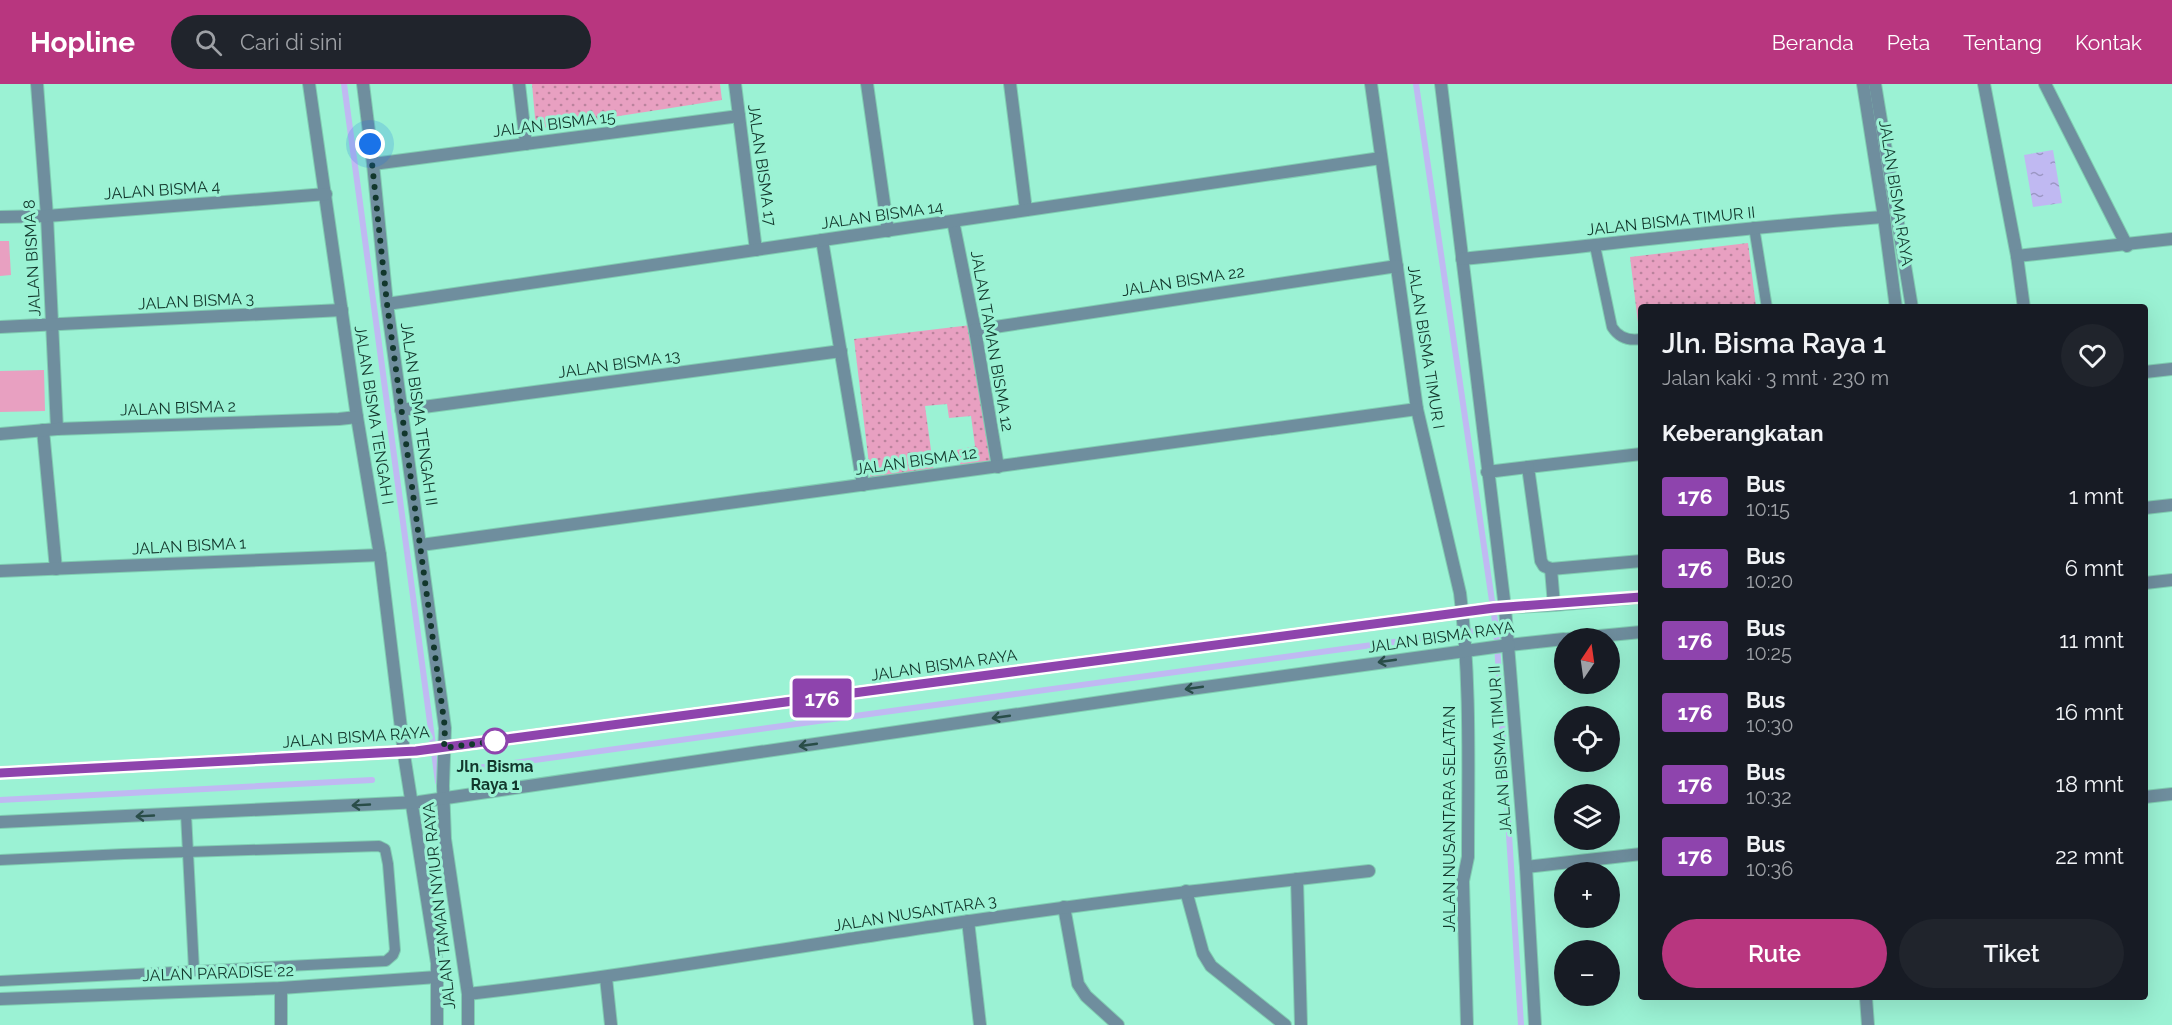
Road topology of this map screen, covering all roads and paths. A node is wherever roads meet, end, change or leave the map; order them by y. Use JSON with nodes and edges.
{"nodes":[{"id":1,"x":37,"y":84,"type":"edge"},
{"id":2,"x":309,"y":84,"type":"edge"},
{"id":3,"x":363,"y":84,"type":"edge"},
{"id":4,"x":519,"y":84,"type":"edge"},
{"id":5,"x":735,"y":84,"type":"edge"},
{"id":6,"x":867,"y":84,"type":"edge"},
{"id":7,"x":1010,"y":84,"type":"edge"},
{"id":8,"x":1371,"y":84,"type":"edge"},
{"id":9,"x":1441,"y":84,"type":"edge"},
{"id":10,"x":1863,"y":84,"type":"edge"},
{"id":11,"x":1875,"y":84,"type":"edge"},
{"id":12,"x":1984,"y":84,"type":"edge"},
{"id":13,"x":2045,"y":84,"type":"edge"},
{"id":14,"x":739,"y":116,"type":"junction"},
{"id":15,"x":526,"y":144,"type":"junction"},
{"id":16,"x":1382,"y":158,"type":"junction"},
{"id":17,"x":373,"y":164,"type":"junction"},
{"id":18,"x":326,"y":194,"type":"junction"},
{"id":19,"x":1026,"y":210,"type":"junction"},
{"id":20,"x":47,"y":216,"type":"junction"},
{"id":21,"x":0,"y":217,"type":"edge"},
{"id":22,"x":1884,"y":217,"type":"junction"},
{"id":23,"x":953,"y":221,"type":"junction"},
{"id":24,"x":1754,"y":227,"type":"junction"},
{"id":25,"x":888,"y":231,"type":"junction"},
{"id":26,"x":822,"y":240,"type":"junction"},
{"id":27,"x":2172,"y":240,"type":"edge"},
{"id":28,"x":1595,"y":246,"type":"junction"},
{"id":29,"x":2127,"y":246,"type":"junction"},
{"id":30,"x":756,"y":250,"type":"junction"},
{"id":31,"x":2017,"y":256,"type":"junction"},
{"id":32,"x":1462,"y":259,"type":"junction"},
{"id":33,"x":1397,"y":266,"type":"junction"},
{"id":34,"x":387,"y":304,"type":"junction"},
{"id":35,"x":1766,"y":304,"type":"edge"},
{"id":36,"x":1895,"y":304,"type":"edge"},
{"id":37,"x":1911,"y":304,"type":"edge"},
{"id":38,"x":2023,"y":304,"type":"edge"},
{"id":39,"x":342,"y":310,"type":"junction"},
{"id":40,"x":53,"y":324,"type":"junction"},
{"id":41,"x":0,"y":327,"type":"edge"},
{"id":42,"x":975,"y":330,"type":"junction"},
{"id":43,"x":1638,"y":339,"type":"edge"},
{"id":44,"x":841,"y":351,"type":"junction"},
{"id":45,"x":2172,"y":369,"type":"edge"},
{"id":46,"x":2148,"y":372,"type":"edge"},
{"id":47,"x":1417,"y":409,"type":"junction"},
{"id":48,"x":402,"y":410,"type":"junction"},
{"id":49,"x":357,"y":417,"type":"junction"},
{"id":50,"x":57,"y":429,"type":"junction"},
{"id":51,"x":43,"y":430,"type":"junction"},
{"id":52,"x":0,"y":434,"type":"edge"},
{"id":53,"x":1638,"y":454,"type":"edge"},
{"id":54,"x":998,"y":466,"type":"junction"},
{"id":55,"x":1528,"y":467,"type":"junction"},
{"id":56,"x":1487,"y":472,"type":"junction"},
{"id":57,"x":863,"y":485,"type":"junction"},
{"id":58,"x":2172,"y":505,"type":"edge"},
{"id":59,"x":2148,"y":508,"type":"edge"},
{"id":60,"x":421,"y":545,"type":"junction"},
{"id":61,"x":380,"y":555,"type":"junction"},
{"id":62,"x":1638,"y":561,"type":"edge"},
{"id":63,"x":56,"y":569,"type":"junction"},
{"id":64,"x":1551,"y":569,"type":"junction"},
{"id":65,"x":0,"y":571,"type":"edge"},
{"id":66,"x":2172,"y":580,"type":"edge"},
{"id":67,"x":2148,"y":583,"type":"edge"},
{"id":68,"x":1638,"y":597,"type":"edge"},
{"id":69,"x":1554,"y":605,"type":"junction"},
{"id":70,"x":1499,"y":608,"type":"junction"},
{"id":71,"x":1465,"y":615,"type":"junction"},
{"id":72,"x":1638,"y":632,"type":"edge"},
{"id":73,"x":1620,"y":634,"type":"edge"},
{"id":74,"x":1554,"y":640,"type":"edge"},
{"id":75,"x":1506,"y":645,"type":"junction"},
{"id":76,"x":1468,"y":648,"type":"junction"},
{"id":77,"x":440,"y":748,"type":"junction"},
{"id":78,"x":410,"y":752,"type":"junction"},
{"id":79,"x":0,"y":773,"type":"edge"},
{"id":80,"x":2172,"y":794,"type":"edge"},
{"id":81,"x":2148,"y":797,"type":"edge"},
{"id":82,"x":442,"y":799,"type":"junction"},
{"id":83,"x":415,"y":803,"type":"junction"},
{"id":84,"x":186,"y":814,"type":"junction"},
{"id":85,"x":0,"y":822,"type":"edge"},
{"id":86,"x":188,"y":852,"type":"junction"},
{"id":87,"x":1638,"y":854,"type":"edge"},
{"id":88,"x":0,"y":860,"type":"edge"},
{"id":89,"x":1526,"y":867,"type":"junction"},
{"id":90,"x":1369,"y":871,"type":"dead end"},
{"id":91,"x":1297,"y":879,"type":"junction"},
{"id":92,"x":1186,"y":891,"type":"junction"},
{"id":93,"x":1064,"y":907,"type":"junction"},
{"id":94,"x":968,"y":921,"type":"junction"},
{"id":95,"x":194,"y":970,"type":"junction"},
{"id":96,"x":438,"y":977,"type":"junction"},
{"id":97,"x":606,"y":978,"type":"junction"},
{"id":98,"x":0,"y":981,"type":"edge"},
{"id":99,"x":281,"y":988,"type":"junction"},
{"id":100,"x":468,"y":994,"type":"junction"},
{"id":101,"x":0,"y":999,"type":"edge"},
{"id":102,"x":1866,"y":1000,"type":"edge"},
{"id":103,"x":281,"y":1025,"type":"edge"},
{"id":104,"x":437,"y":1025,"type":"edge"},
{"id":105,"x":468,"y":1025,"type":"edge"},
{"id":106,"x":611,"y":1025,"type":"edge"},
{"id":107,"x":980,"y":1025,"type":"edge"},
{"id":108,"x":1118,"y":1025,"type":"edge"},
{"id":109,"x":1286,"y":1025,"type":"edge"},
{"id":110,"x":1300,"y":1025,"type":"edge"},
{"id":111,"x":1467,"y":1025,"type":"edge"},
{"id":112,"x":1534,"y":1025,"type":"edge"},
{"id":113,"x":1868,"y":1025,"type":"edge"}],
"edges":[{"from":1,"to":20,"type":"street","name":"JALAN BISMA 8"},
{"from":2,"to":18,"type":"street","name":"JALAN BISMA TENGAH I"},
{"from":3,"to":17,"type":"street","name":"JALAN BISMA TENGAH II"},
{"from":4,"to":15,"type":"street"},
{"from":5,"to":14,"type":"street","name":"JALAN BISMA 17"},
{"from":6,"to":25,"type":"street"},
{"from":7,"to":19,"type":"street"},
{"from":8,"to":16,"type":"street","name":"JALAN BISMA TIMUR I"},
{"from":9,"to":32,"type":"street","name":"JALAN BISMA TIMUR II"},
{"from":10,"to":22,"type":"street","name":"JALAN BISMA RAYA"},
{"from":11,"to":37,"type":"street"},
{"from":12,"to":31,"type":"street"},
{"from":13,"to":29,"type":"street"},
{"from":14,"to":15,"type":"street","name":"JALAN BISMA 15"},
{"from":14,"to":30,"type":"street","name":"JALAN BISMA 17"},
{"from":15,"to":17,"type":"street","name":"JALAN BISMA 15"},
{"from":16,"to":19,"type":"street","name":"JALAN BISMA 14"},
{"from":16,"to":33,"type":"street","name":"JALAN BISMA TIMUR I"},
{"from":17,"to":34,"type":"street","name":"JALAN BISMA TENGAH II"},
{"from":18,"to":20,"type":"street","name":"JALAN BISMA 4"},
{"from":18,"to":39,"type":"street","name":"JALAN BISMA TENGAH I"},
{"from":19,"to":23,"type":"street","name":"JALAN BISMA 14"},
{"from":20,"to":21,"type":"street","name":"JALAN BISMA 4"},
{"from":20,"to":40,"type":"street","name":"JALAN BISMA 8"},
{"from":22,"to":24,"type":"street","name":"JALAN BISMA TIMUR II"},
{"from":22,"to":36,"type":"street","name":"JALAN BISMA RAYA"},
{"from":23,"to":25,"type":"street","name":"JALAN BISMA 14"},
{"from":23,"to":42,"type":"street","name":"JALAN TAMAN BISMA 12"},
{"from":24,"to":28,"type":"street","name":"JALAN BISMA TIMUR II"},
{"from":24,"to":35,"type":"lane"},
{"from":25,"to":26,"type":"street","name":"JALAN BISMA 14"},
{"from":26,"to":30,"type":"street","name":"JALAN BISMA 14"},
{"from":26,"to":44,"type":"street"},
{"from":27,"to":29,"type":"street"},
{"from":28,"to":32,"type":"street","name":"JALAN BISMA TIMUR II"},
{"from":28,"to":43,"type":"lane"},
{"from":29,"to":31,"type":"street"},
{"from":30,"to":34,"type":"street","name":"JALAN BISMA 14"},
{"from":31,"to":38,"type":"street"},
{"from":32,"to":56,"type":"street","name":"JALAN BISMA TIMUR II"},
{"from":33,"to":42,"type":"street","name":"JALAN BISMA 22"},
{"from":33,"to":47,"type":"street","name":"JALAN BISMA TIMUR I"},
{"from":34,"to":48,"type":"street","name":"JALAN BISMA TENGAH II"},
{"from":39,"to":40,"type":"street","name":"JALAN BISMA 3"},
{"from":39,"to":49,"type":"street","name":"JALAN BISMA TENGAH I"},
{"from":40,"to":41,"type":"street","name":"JALAN BISMA 3"},
{"from":40,"to":50,"type":"street","name":"JALAN BISMA 8"},
{"from":42,"to":54,"type":"street","name":"JALAN TAMAN BISMA 12"},
{"from":44,"to":48,"type":"street","name":"JALAN BISMA 13"},
{"from":44,"to":57,"type":"street"},
{"from":45,"to":46,"type":"street"},
{"from":47,"to":54,"type":"street","name":"JALAN BISMA 12"},
{"from":47,"to":71,"type":"street","name":"JALAN BISMA TIMUR I"},
{"from":48,"to":60,"type":"street","name":"JALAN BISMA TENGAH II"},
{"from":49,"to":50,"type":"street","name":"JALAN BISMA 2"},
{"from":49,"to":61,"type":"street","name":"JALAN BISMA TENGAH I"},
{"from":50,"to":51,"type":"street","name":"JALAN BISMA 2"},
{"from":51,"to":52,"type":"street","name":"JALAN BISMA 2"},
{"from":51,"to":63,"type":"street"},
{"from":53,"to":55,"type":"street"},
{"from":54,"to":57,"type":"street","name":"JALAN BISMA 12"},
{"from":55,"to":56,"type":"street"},
{"from":55,"to":64,"type":"street"},
{"from":56,"to":70,"type":"street","name":"JALAN BISMA TIMUR II"},
{"from":57,"to":60,"type":"street","name":"JALAN BISMA 12"},
{"from":58,"to":59,"type":"street"},
{"from":60,"to":77,"type":"street","name":"JALAN BISMA TENGAH II"},
{"from":61,"to":63,"type":"street","name":"JALAN BISMA 1"},
{"from":61,"to":78,"type":"street","name":"JALAN BISMA TENGAH I"},
{"from":62,"to":64,"type":"street"},
{"from":63,"to":65,"type":"street","name":"JALAN BISMA 1"},
{"from":64,"to":69,"type":"street"},
{"from":66,"to":67,"type":"street"},
{"from":68,"to":69,"type":"street","name":"JALAN BISMA RAYA"},
{"from":69,"to":70,"type":"street","name":"JALAN BISMA RAYA"},
{"from":70,"to":71,"type":"street","name":"JALAN BISMA RAYA"},
{"from":70,"to":75,"type":"street","name":"JALAN BISMA TIMUR II"},
{"from":71,"to":76,"type":"street","name":"JALAN NUSANTARA SELATAN"},
{"from":71,"to":77,"type":"street","name":"JALAN BISMA RAYA"},
{"from":72,"to":73,"type":"street","name":"JALAN BISMA RAYA"},
{"from":74,"to":75,"type":"street","name":"JALAN BISMA RAYA"},
{"from":75,"to":76,"type":"street","name":"JALAN BISMA RAYA"},
{"from":75,"to":89,"type":"street","name":"JALAN BISMA TIMUR II"},
{"from":76,"to":82,"type":"street","name":"JALAN BISMA RAYA","one_way":true},
{"from":76,"to":111,"type":"street","name":"JALAN NUSANTARA SELATAN"},
{"from":77,"to":78,"type":"street","name":"JALAN BISMA RAYA"},
{"from":77,"to":82,"type":"street","name":"JALAN TAMAN NYIUR RAYA"},
{"from":78,"to":79,"type":"street","name":"JALAN BISMA RAYA"},
{"from":78,"to":83,"type":"street","name":"JALAN BISMA TENGAH I"},
{"from":80,"to":81,"type":"street"},
{"from":82,"to":83,"type":"street","name":"JALAN BISMA RAYA"},
{"from":82,"to":100,"type":"street","name":"JALAN TAMAN NYIUR RAYA"},
{"from":83,"to":84,"type":"street","name":"JALAN BISMA RAYA","one_way":true},
{"from":83,"to":96,"type":"street","name":"JALAN BISMA TENGAH I"},
{"from":84,"to":85,"type":"street","name":"JALAN BISMA RAYA","one_way":true},
{"from":84,"to":86,"type":"lane"},
{"from":86,"to":88,"type":"lane"},
{"from":86,"to":95,"type":"lane"},
{"from":86,"to":95,"type":"lane"},
{"from":87,"to":89,"type":"street"},
{"from":89,"to":112,"type":"street","name":"JALAN BISMA TIMUR II"},
{"from":90,"to":91,"type":"street","name":"JALAN NUSANTARA 3"},
{"from":91,"to":92,"type":"street","name":"JALAN NUSANTARA 3"},
{"from":91,"to":110,"type":"street"},
{"from":92,"to":93,"type":"street","name":"JALAN NUSANTARA 3"},
{"from":92,"to":109,"type":"street"},
{"from":93,"to":94,"type":"street","name":"JALAN NUSANTARA 3"},
{"from":93,"to":108,"type":"street"},
{"from":94,"to":97,"type":"street","name":"JALAN NUSANTARA 3"},
{"from":94,"to":107,"type":"street"},
{"from":95,"to":98,"type":"lane"},
{"from":96,"to":99,"type":"street","name":"JALAN PARADISE 22"},
{"from":96,"to":104,"type":"street","name":"JALAN BISMA TENGAH I"},
{"from":97,"to":100,"type":"street","name":"JALAN NUSANTARA 3"},
{"from":97,"to":106,"type":"street"},
{"from":99,"to":101,"type":"street","name":"JALAN PARADISE 22"},
{"from":99,"to":103,"type":"street"},
{"from":100,"to":105,"type":"street","name":"JALAN TAMAN NYIUR RAYA"},
{"from":102,"to":113,"type":"street"}]}
